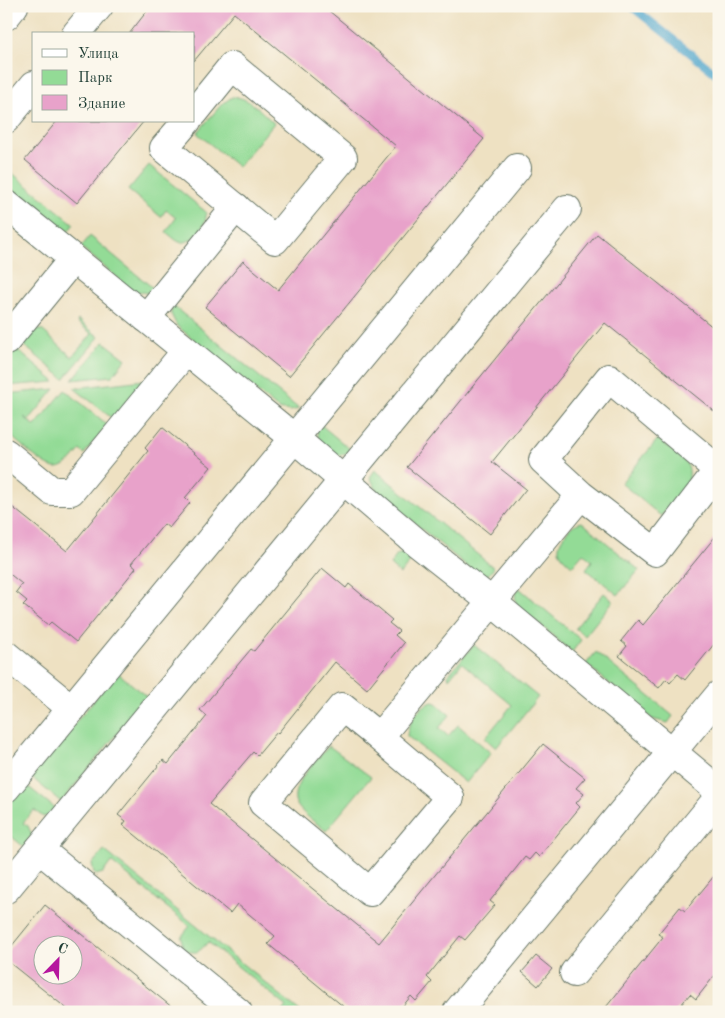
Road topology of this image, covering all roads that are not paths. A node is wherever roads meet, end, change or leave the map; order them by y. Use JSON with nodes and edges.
{"nodes":[{"id":1,"x":14,"y":6,"type":"edge"},
{"id":2,"x":99,"y":6,"type":"edge"},
{"id":3,"x":6,"y":16,"type":"edge"},
{"id":4,"x":78,"y":32,"type":"edge"},
{"id":5,"x":32,"y":87,"type":"edge"},
{"id":6,"x":195,"y":112,"type":"edge"},
{"id":7,"x":6,"y":119,"type":"edge"},
{"id":8,"x":186,"y":122,"type":"edge"},
{"id":9,"x":517,"y":168,"type":"dead end"},
{"id":10,"x":6,"y":204,"type":"edge"},
{"id":11,"x":236,"y":207,"type":"junction"},
{"id":12,"x":566,"y":209,"type":"dead end"},
{"id":13,"x":73,"y":259,"type":"junction"},
{"id":14,"x":146,"y":318,"type":"junction"},
{"id":15,"x":6,"y":341,"type":"edge"},
{"id":16,"x":186,"y":351,"type":"junction"},
{"id":17,"x":294,"y":438,"type":"junction"},
{"id":18,"x":6,"y":453,"type":"edge"},
{"id":19,"x":344,"y":480,"type":"junction"},
{"id":20,"x":581,"y":496,"type":"junction"},
{"id":21,"x":492,"y":602,"type":"junction"},
{"id":22,"x":6,"y":654,"type":"edge"},
{"id":23,"x":719,"y":695,"type":"edge"},
{"id":24,"x":72,"y":709,"type":"junction"},
{"id":25,"x":379,"y":737,"type":"junction"},
{"id":26,"x":672,"y":752,"type":"junction"},
{"id":27,"x":6,"y":788,"type":"edge"},
{"id":28,"x":719,"y":791,"type":"edge"},
{"id":29,"x":719,"y":797,"type":"edge"},
{"id":30,"x":39,"y":849,"type":"junction"},
{"id":31,"x":6,"y":889,"type":"edge"},
{"id":32,"x":574,"y":973,"type":"dead end"},
{"id":33,"x":238,"y":1012,"type":"edge"},
{"id":34,"x":457,"y":1012,"type":"edge"}],
"edges":[{"from":1,"to":3,"type":"street"},
{"from":2,"to":4,"type":"street"},
{"from":5,"to":7,"type":"street"},
{"from":6,"to":11,"type":"street"},
{"from":8,"to":11,"type":"street"},
{"from":9,"to":17,"type":"street"},
{"from":10,"to":13,"type":"street"},
{"from":11,"to":14,"type":"street"},
{"from":12,"to":19,"type":"street"},
{"from":13,"to":14,"type":"street"},
{"from":13,"to":15,"type":"street"},
{"from":14,"to":16,"type":"street"},
{"from":16,"to":17,"type":"street"},
{"from":16,"to":18,"type":"street"},
{"from":17,"to":19,"type":"street"},
{"from":17,"to":24,"type":"street"},
{"from":19,"to":21,"type":"street"},
{"from":19,"to":30,"type":"street"},
{"from":20,"to":20,"type":"street"},
{"from":20,"to":21,"type":"street"},
{"from":21,"to":25,"type":"street"},
{"from":21,"to":26,"type":"street"},
{"from":22,"to":24,"type":"street"},
{"from":23,"to":26,"type":"street"},
{"from":24,"to":27,"type":"street"},
{"from":25,"to":25,"type":"street"},
{"from":26,"to":28,"type":"street"},
{"from":26,"to":34,"type":"street"},
{"from":29,"to":32,"type":"street"},
{"from":30,"to":31,"type":"street"},
{"from":30,"to":33,"type":"street"}]}
